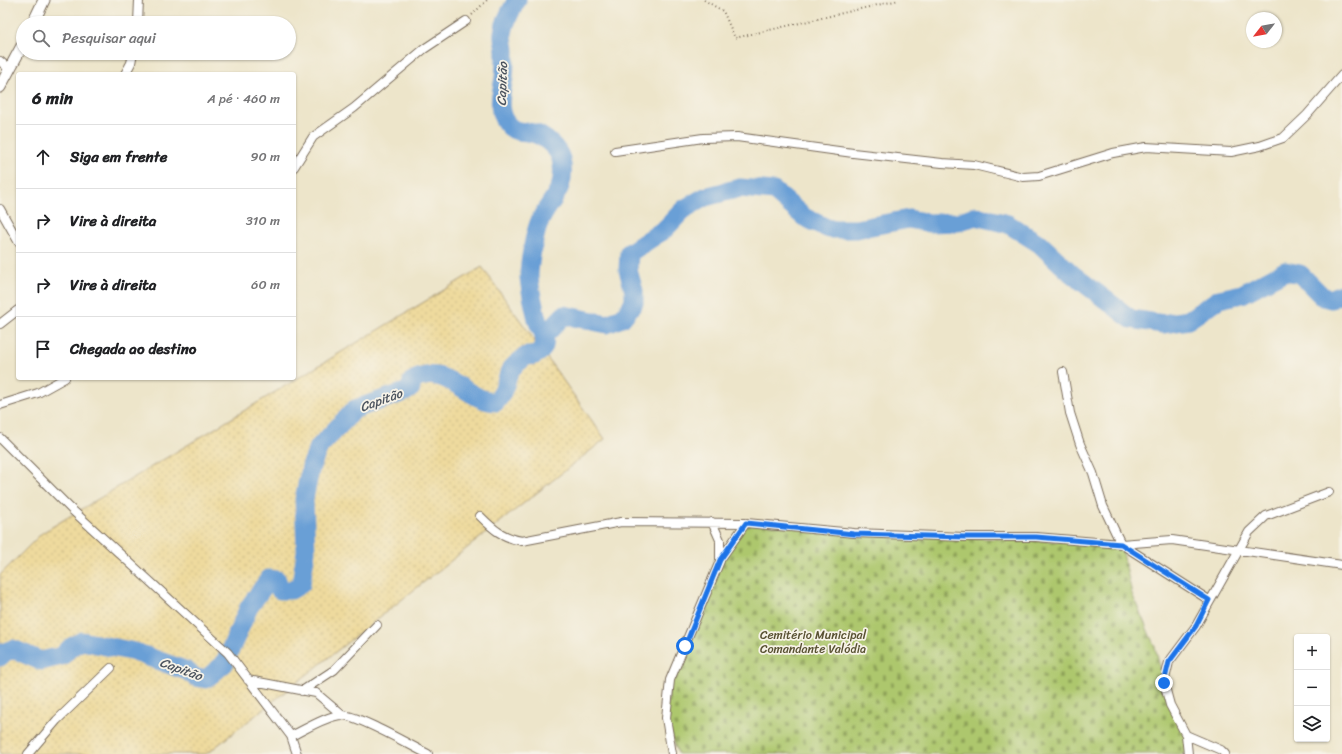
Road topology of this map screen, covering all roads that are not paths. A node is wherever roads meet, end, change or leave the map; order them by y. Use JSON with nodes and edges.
{"nodes":[{"id":1,"x":44,"y":0,"type":"edge"},
{"id":2,"x":139,"y":0,"type":"edge"},
{"id":3,"x":36,"y":16,"type":"edge"},
{"id":4,"x":138,"y":16,"type":"edge"},
{"id":5,"x":466,"y":21,"type":"road end"},
{"id":6,"x":16,"y":56,"type":"edge"},
{"id":7,"x":132,"y":60,"type":"edge"},
{"id":8,"x":0,"y":61,"type":"edge"},
{"id":9,"x":9,"y":69,"type":"junction"},
{"id":10,"x":126,"y":72,"type":"edge"},
{"id":11,"x":1342,"y":74,"type":"edge"},
{"id":12,"x":0,"y":87,"type":"edge"},
{"id":13,"x":615,"y":150,"type":"dead end"},
{"id":14,"x":296,"y":164,"type":"edge"},
{"id":15,"x":0,"y":208,"type":"edge"},
{"id":16,"x":16,"y":237,"type":"edge"},
{"id":17,"x":16,"y":312,"type":"edge"},
{"id":18,"x":0,"y":324,"type":"edge"},
{"id":19,"x":1063,"y":372,"type":"dead end"},
{"id":20,"x":61,"y":380,"type":"edge"},
{"id":21,"x":0,"y":405,"type":"edge"},
{"id":22,"x":0,"y":438,"type":"edge"},
{"id":23,"x":1329,"y":492,"type":"dead end"},
{"id":24,"x":480,"y":516,"type":"dead end"},
{"id":25,"x":712,"y":522,"type":"junction"},
{"id":26,"x":746,"y":523,"type":"junction"},
{"id":27,"x":1121,"y":544,"type":"junction"},
{"id":28,"x":1238,"y":550,"type":"junction"},
{"id":29,"x":720,"y":560,"type":"junction"},
{"id":30,"x":1342,"y":566,"type":"edge"},
{"id":31,"x":1209,"y":600,"type":"junction"},
{"id":32,"x":377,"y":625,"type":"dead end"},
{"id":33,"x":111,"y":668,"type":"dead end"},
{"id":34,"x":248,"y":680,"type":"junction"},
{"id":35,"x":302,"y":691,"type":"junction"},
{"id":36,"x":342,"y":715,"type":"junction"},
{"id":37,"x":1186,"y":735,"type":"junction"},
{"id":38,"x":291,"y":736,"type":"junction"},
{"id":39,"x":1220,"y":753,"type":"edge"},
{"id":40,"x":28,"y":754,"type":"edge"},
{"id":41,"x":297,"y":754,"type":"edge"},
{"id":42,"x":428,"y":754,"type":"edge"},
{"id":43,"x":672,"y":754,"type":"edge"},
{"id":44,"x":1188,"y":754,"type":"edge"}],
"edges":[{"from":1,"to":3,"type":"street"},
{"from":2,"to":4,"type":"street"},
{"from":5,"to":14,"type":"street"},
{"from":6,"to":9,"type":"street"},
{"from":7,"to":10,"type":"street"},
{"from":8,"to":9,"type":"street"},
{"from":9,"to":12,"type":"street"},
{"from":11,"to":13,"type":"street"},
{"from":15,"to":16,"type":"street"},
{"from":17,"to":18,"type":"street"},
{"from":19,"to":27,"type":"street"},
{"from":20,"to":21,"type":"street"},
{"from":22,"to":34,"type":"street"},
{"from":23,"to":28,"type":"street"},
{"from":24,"to":25,"type":"street"},
{"from":25,"to":26,"type":"street"},
{"from":25,"to":29,"type":"street"},
{"from":26,"to":27,"type":"street"},
{"from":26,"to":29,"type":"street"},
{"from":27,"to":28,"type":"street"},
{"from":27,"to":31,"type":"street"},
{"from":28,"to":30,"type":"street"},
{"from":28,"to":31,"type":"street"},
{"from":29,"to":43,"type":"street"},
{"from":31,"to":37,"type":"street"},
{"from":32,"to":35,"type":"street"},
{"from":33,"to":40,"type":"street"},
{"from":34,"to":35,"type":"street"},
{"from":34,"to":38,"type":"street"},
{"from":35,"to":36,"type":"street"},
{"from":36,"to":38,"type":"street"},
{"from":36,"to":42,"type":"street"},
{"from":37,"to":39,"type":"street"},
{"from":37,"to":44,"type":"street"},
{"from":38,"to":41,"type":"street"}]}
